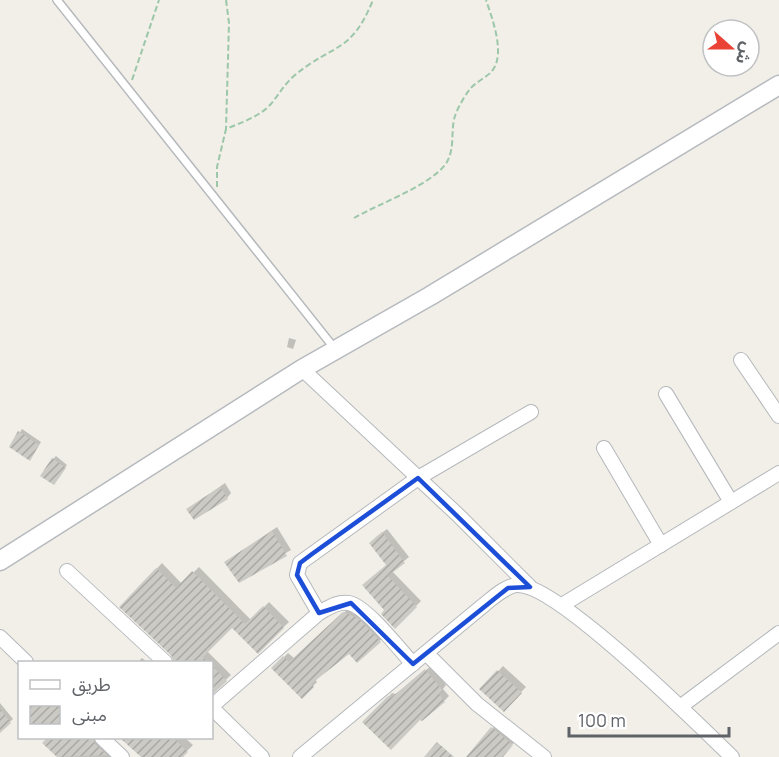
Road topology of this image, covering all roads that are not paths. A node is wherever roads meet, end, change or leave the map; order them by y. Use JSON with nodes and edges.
{"nodes":[{"id":1,"x":57,"y":0,"type":"edge"},
{"id":2,"x":779,"y":85,"type":"edge"},
{"id":3,"x":335,"y":349,"type":"junction"},
{"id":4,"x":741,"y":360,"type":"dead end"},
{"id":5,"x":302,"y":369,"type":"junction"},
{"id":6,"x":666,"y":394,"type":"dead end"},
{"id":7,"x":531,"y":412,"type":"dead end"},
{"id":8,"x":779,"y":416,"type":"edge"},
{"id":9,"x":604,"y":448,"type":"dead end"},
{"id":10,"x":779,"y":473,"type":"edge"},
{"id":11,"x":418,"y":478,"type":"junction"},
{"id":12,"x":730,"y":502,"type":"junction"},
{"id":13,"x":661,"y":545,"type":"junction"},
{"id":14,"x":0,"y":561,"type":"edge"},
{"id":15,"x":67,"y":571,"type":"dead end"},
{"id":16,"x":530,"y":587,"type":"junction"},
{"id":17,"x":562,"y":605,"type":"junction"},
{"id":18,"x":319,"y":613,"type":"junction"},
{"id":19,"x":779,"y":633,"type":"edge"},
{"id":20,"x":0,"y":637,"type":"edge"},
{"id":21,"x":426,"y":653,"type":"junction"},
{"id":22,"x":24,"y":661,"type":"edge"},
{"id":23,"x":163,"y":661,"type":"edge"},
{"id":24,"x":413,"y":664,"type":"junction"},
{"id":25,"x":213,"y":706,"type":"edge"},
{"id":26,"x":680,"y":707,"type":"junction"},
{"id":27,"x":213,"y":708,"type":"edge"},
{"id":28,"x":103,"y":739,"type":"edge"},
{"id":29,"x":122,"y":757,"type":"edge"},
{"id":30,"x":262,"y":757,"type":"edge"},
{"id":31,"x":300,"y":757,"type":"edge"},
{"id":32,"x":544,"y":757,"type":"edge"},
{"id":33,"x":732,"y":757,"type":"edge"}],
"edges":[{"from":1,"to":3,"type":"lane"},
{"from":2,"to":3,"type":"street"},
{"from":3,"to":5,"type":"street"},
{"from":4,"to":8,"type":"street"},
{"from":5,"to":11,"type":"street"},
{"from":5,"to":14,"type":"street"},
{"from":6,"to":12,"type":"street"},
{"from":7,"to":11,"type":"street"},
{"from":9,"to":13,"type":"street"},
{"from":10,"to":12,"type":"street"},
{"from":11,"to":16,"type":"street"},
{"from":11,"to":18,"type":"street"},
{"from":12,"to":13,"type":"street"},
{"from":13,"to":17,"type":"street"},
{"from":15,"to":23,"type":"street"},
{"from":16,"to":17,"type":"street"},
{"from":16,"to":21,"type":"street"},
{"from":17,"to":26,"type":"street"},
{"from":18,"to":24,"type":"street"},
{"from":18,"to":25,"type":"street"},
{"from":19,"to":26,"type":"street"},
{"from":20,"to":22,"type":"street"},
{"from":21,"to":24,"type":"street"},
{"from":21,"to":32,"type":"street"},
{"from":24,"to":31,"type":"street"},
{"from":26,"to":33,"type":"street"},
{"from":27,"to":30,"type":"street"},
{"from":28,"to":29,"type":"street"}]}
